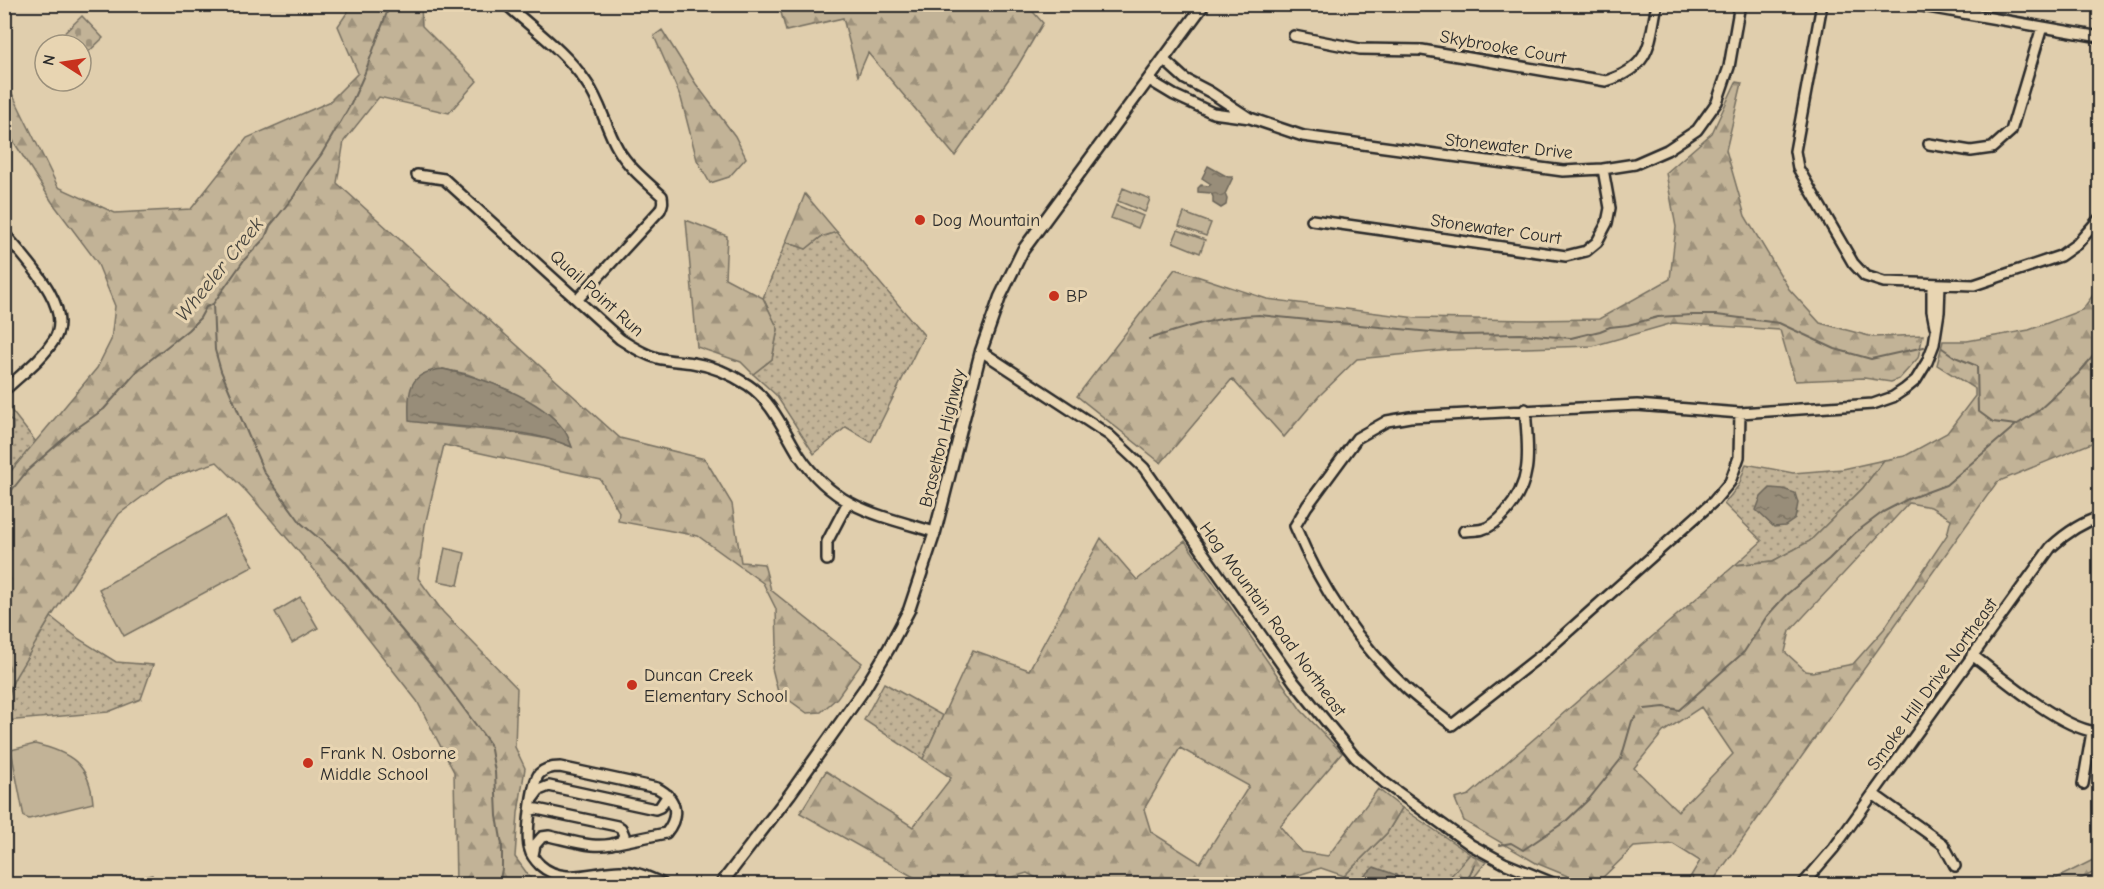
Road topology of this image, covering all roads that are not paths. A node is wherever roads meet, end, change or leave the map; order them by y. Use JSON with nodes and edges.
{"nodes":[{"id":1,"x":506,"y":4,"type":"edge"},
{"id":2,"x":1204,"y":4,"type":"edge"},
{"id":3,"x":1657,"y":4,"type":"edge"},
{"id":4,"x":1740,"y":4,"type":"edge"},
{"id":5,"x":1822,"y":4,"type":"edge"},
{"id":6,"x":1911,"y":4,"type":"edge"},
{"id":7,"x":2042,"y":27,"type":"junction"},
{"id":8,"x":1294,"y":36,"type":"dead end"},
{"id":9,"x":2100,"y":37,"type":"edge"},
{"id":10,"x":1164,"y":60,"type":"junction"},
{"id":11,"x":1149,"y":80,"type":"junction"},
{"id":12,"x":1250,"y":118,"type":"junction"},
{"id":13,"x":1929,"y":144,"type":"dead end"},
{"id":14,"x":1603,"y":169,"type":"junction"},
{"id":15,"x":417,"y":175,"type":"dead end"},
{"id":16,"x":2100,"y":218,"type":"edge"},
{"id":17,"x":1312,"y":220,"type":"dead end"},
{"id":18,"x":4,"y":233,"type":"edge"},
{"id":19,"x":1936,"y":284,"type":"junction"},
{"id":20,"x":578,"y":299,"type":"junction"},
{"id":21,"x":981,"y":351,"type":"junction"},
{"id":22,"x":4,"y":382,"type":"edge"},
{"id":23,"x":1525,"y":409,"type":"junction"},
{"id":24,"x":1740,"y":413,"type":"junction"},
{"id":25,"x":848,"y":502,"type":"junction"},
{"id":26,"x":2100,"y":517,"type":"edge"},
{"id":27,"x":1464,"y":531,"type":"dead end"},
{"id":28,"x":935,"y":532,"type":"junction"},
{"id":29,"x":827,"y":560,"type":"dead end"},
{"id":30,"x":1972,"y":655,"type":"junction"},
{"id":31,"x":2096,"y":732,"type":"edge"},
{"id":32,"x":2083,"y":784,"type":"dead end"},
{"id":33,"x":1873,"y":794,"type":"junction"},
{"id":34,"x":668,"y":795,"type":"junction"},
{"id":35,"x":532,"y":801,"type":"junction"},
{"id":36,"x":617,"y":843,"type":"junction"},
{"id":37,"x":532,"y":855,"type":"junction"},
{"id":38,"x":1955,"y":866,"type":"dead end"},
{"id":39,"x":663,"y":885,"type":"edge"},
{"id":40,"x":721,"y":885,"type":"edge"},
{"id":41,"x":1555,"y":885,"type":"edge"},
{"id":42,"x":1803,"y":885,"type":"edge"}],
"edges":[{"from":1,"to":20,"type":"street"},
{"from":2,"to":10,"type":"main road","name":"Braselton Highway"},
{"from":3,"to":8,"type":"street","name":"Skybrooke Court"},
{"from":4,"to":14,"type":"street","name":"Stonewater Drive"},
{"from":5,"to":19,"type":"street"},
{"from":6,"to":7,"type":"street"},
{"from":7,"to":9,"type":"street"},
{"from":7,"to":13,"type":"street"},
{"from":10,"to":11,"type":"main road","name":"Braselton Highway"},
{"from":10,"to":12,"type":"street","name":"Stonewater Drive"},
{"from":11,"to":12,"type":"street","name":"Stonewater Drive"},
{"from":11,"to":21,"type":"main road","name":"Braselton Highway"},
{"from":12,"to":14,"type":"street","name":"Stonewater Drive"},
{"from":14,"to":17,"type":"street","name":"Stonewater Court"},
{"from":15,"to":20,"type":"street","name":"Quail Point Run"},
{"from":16,"to":19,"type":"street"},
{"from":18,"to":22,"type":"street"},
{"from":19,"to":24,"type":"street"},
{"from":20,"to":25,"type":"street","name":"Quail Point Run"},
{"from":21,"to":28,"type":"main road","name":"Braselton Highway"},
{"from":21,"to":41,"type":"street","name":"Hog Mountain Road Northeast"},
{"from":23,"to":24,"type":"street"},
{"from":23,"to":24,"type":"street"},
{"from":23,"to":27,"type":"street"},
{"from":25,"to":28,"type":"street","name":"Quail Point Run"},
{"from":25,"to":29,"type":"street"},
{"from":26,"to":30,"type":"street","name":"Smoke Hill Drive Northeast"},
{"from":28,"to":40,"type":"main road","name":"Braselton Highway"},
{"from":30,"to":31,"type":"street"},
{"from":30,"to":33,"type":"street","name":"Smoke Hill Drive Northeast"},
{"from":31,"to":32,"type":"street"},
{"from":33,"to":38,"type":"street"},
{"from":33,"to":42,"type":"street","name":"Smoke Hill Drive Northeast"},
{"from":34,"to":35,"type":"street"},
{"from":34,"to":35,"type":"street"},
{"from":34,"to":36,"type":"street"},
{"from":35,"to":36,"type":"street"},
{"from":35,"to":37,"type":"street"},
{"from":36,"to":37,"type":"street"},
{"from":37,"to":39,"type":"street"}]}
